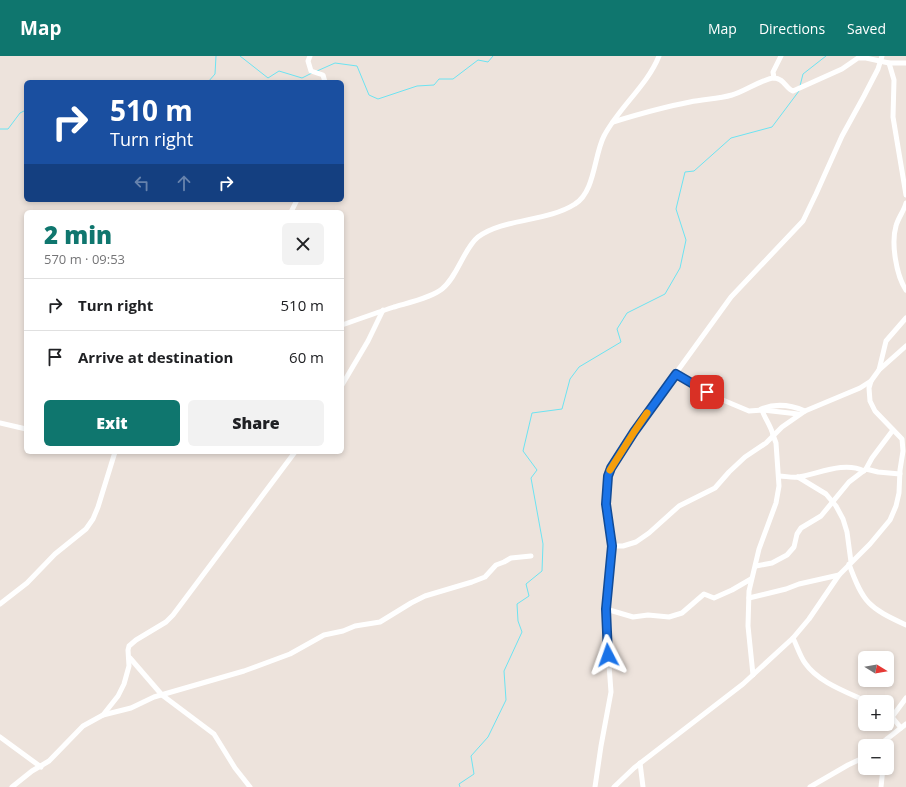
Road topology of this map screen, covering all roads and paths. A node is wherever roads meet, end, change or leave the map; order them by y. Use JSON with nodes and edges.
{"nodes":[{"id":1,"x":310,"y":56,"type":"edge"},
{"id":2,"x":659,"y":56,"type":"edge"},
{"id":3,"x":781,"y":56,"type":"edge"},
{"id":4,"x":882,"y":59,"type":"edge"},
{"id":5,"x":889,"y":63,"type":"junction"},
{"id":6,"x":906,"y":63,"type":"edge"},
{"id":7,"x":774,"y":78,"type":"junction"},
{"id":8,"x":324,"y":80,"type":"edge"},
{"id":9,"x":613,"y":122,"type":"junction"},
{"id":10,"x":906,"y":195,"type":"edge"},
{"id":11,"x":906,"y":203,"type":"edge"},
{"id":12,"x":906,"y":290,"type":"edge"},
{"id":13,"x":383,"y":310,"type":"junction"},
{"id":14,"x":906,"y":318,"type":"edge"},
{"id":15,"x":344,"y":324,"type":"edge"},
{"id":16,"x":906,"y":346,"type":"edge"},
{"id":17,"x":879,"y":370,"type":"junction"},
{"id":18,"x":676,"y":374,"type":"junction"},
{"id":19,"x":871,"y":381,"type":"junction"},
{"id":20,"x":344,"y":382,"type":"edge"},
{"id":21,"x":760,"y":410,"type":"junction"},
{"id":22,"x":805,"y":411,"type":"junction"},
{"id":23,"x":799,"y":414,"type":"junction"},
{"id":24,"x":0,"y":423,"type":"edge"},
{"id":25,"x":24,"y":429,"type":"edge"},
{"id":26,"x":893,"y":430,"type":"junction"},
{"id":27,"x":773,"y":435,"type":"junction"},
{"id":28,"x":904,"y":440,"type":"edge"},
{"id":29,"x":115,"y":454,"type":"edge"},
{"id":30,"x":294,"y":454,"type":"edge"},
{"id":31,"x":865,"y":470,"type":"junction"},
{"id":32,"x":900,"y":474,"type":"junction"},
{"id":33,"x":779,"y":476,"type":"junction"},
{"id":34,"x":798,"y":477,"type":"junction"},
{"id":35,"x":833,"y":501,"type":"junction"},
{"id":36,"x":612,"y":546,"type":"junction"},
{"id":37,"x":530,"y":556,"type":"dead end"},
{"id":38,"x":850,"y":563,"type":"junction"},
{"id":39,"x":756,"y":566,"type":"junction"},
{"id":40,"x":839,"y":575,"type":"junction"},
{"id":41,"x":751,"y":579,"type":"junction"},
{"id":42,"x":749,"y":598,"type":"junction"},
{"id":43,"x":0,"y":604,"type":"edge"},
{"id":44,"x":606,"y":609,"type":"junction"},
{"id":45,"x":906,"y":625,"type":"edge"},
{"id":46,"x":793,"y":638,"type":"junction"},
{"id":47,"x":130,"y":658,"type":"junction"},
{"id":48,"x":753,"y":675,"type":"junction"},
{"id":49,"x":162,"y":695,"type":"junction"},
{"id":50,"x":858,"y":698,"type":"edge"},
{"id":51,"x":906,"y":698,"type":"edge"},
{"id":52,"x":894,"y":714,"type":"edge"},
{"id":53,"x":103,"y":715,"type":"junction"},
{"id":54,"x":894,"y":719,"type":"edge"},
{"id":55,"x":906,"y":724,"type":"edge"},
{"id":56,"x":901,"y":728,"type":"junction"},
{"id":57,"x":0,"y":737,"type":"edge"},
{"id":58,"x":888,"y":739,"type":"edge"},
{"id":59,"x":858,"y":760,"type":"edge"},
{"id":60,"x":640,"y":763,"type":"junction"},
{"id":61,"x":41,"y":767,"type":"junction"},
{"id":62,"x":882,"y":775,"type":"edge"},
{"id":63,"x":12,"y":787,"type":"edge"},
{"id":64,"x":250,"y":787,"type":"edge"},
{"id":65,"x":595,"y":787,"type":"edge"},
{"id":66,"x":614,"y":787,"type":"edge"},
{"id":67,"x":643,"y":787,"type":"edge"},
{"id":68,"x":810,"y":787,"type":"edge"},
{"id":69,"x":881,"y":787,"type":"edge"}],
"edges":[{"from":1,"to":8,"type":"street"},
{"from":2,"to":9,"type":"street"},
{"from":3,"to":7,"type":"street"},
{"from":4,"to":5,"type":"street"},
{"from":4,"to":7,"type":"street"},
{"from":4,"to":18,"type":"street"},
{"from":5,"to":6,"type":"street"},
{"from":5,"to":10,"type":"street"},
{"from":7,"to":9,"type":"street"},
{"from":9,"to":13,"type":"street"},
{"from":11,"to":12,"type":"street"},
{"from":13,"to":15,"type":"street"},
{"from":13,"to":20,"type":"street"},
{"from":14,"to":17,"type":"street"},
{"from":16,"to":17,"type":"street"},
{"from":17,"to":19,"type":"street"},
{"from":18,"to":21,"type":"street"},
{"from":18,"to":36,"type":"street"},
{"from":19,"to":22,"type":"street"},
{"from":19,"to":26,"type":"street"},
{"from":21,"to":22,"type":"street"},
{"from":21,"to":23,"type":"street"},
{"from":21,"to":27,"type":"street"},
{"from":22,"to":23,"type":"street"},
{"from":23,"to":27,"type":"street"},
{"from":24,"to":25,"type":"street"},
{"from":26,"to":28,"type":"street"},
{"from":26,"to":31,"type":"street"},
{"from":27,"to":33,"type":"street"},
{"from":27,"to":36,"type":"street"},
{"from":28,"to":32,"type":"street"},
{"from":29,"to":43,"type":"street"},
{"from":30,"to":47,"type":"street"},
{"from":31,"to":32,"type":"street"},
{"from":31,"to":34,"type":"street"},
{"from":31,"to":35,"type":"street"},
{"from":32,"to":38,"type":"street"},
{"from":33,"to":34,"type":"street"},
{"from":33,"to":39,"type":"street"},
{"from":34,"to":35,"type":"street"},
{"from":35,"to":38,"type":"street"},
{"from":35,"to":39,"type":"street"},
{"from":36,"to":44,"type":"street"},
{"from":37,"to":49,"type":"street"},
{"from":38,"to":40,"type":"street"},
{"from":38,"to":45,"type":"street"},
{"from":39,"to":41,"type":"street"},
{"from":40,"to":42,"type":"street"},
{"from":40,"to":46,"type":"street"},
{"from":41,"to":42,"type":"street"},
{"from":41,"to":44,"type":"street"},
{"from":42,"to":48,"type":"street"},
{"from":44,"to":65,"type":"street"},
{"from":46,"to":48,"type":"street"},
{"from":46,"to":50,"type":"street"},
{"from":47,"to":49,"type":"street"},
{"from":47,"to":53,"type":"street"},
{"from":48,"to":60,"type":"street"},
{"from":49,"to":53,"type":"street"},
{"from":49,"to":64,"type":"street"},
{"from":51,"to":52,"type":"street"},
{"from":53,"to":61,"type":"street"},
{"from":54,"to":56,"type":"street"},
{"from":55,"to":56,"type":"street"},
{"from":56,"to":58,"type":"street"},
{"from":57,"to":61,"type":"street"},
{"from":59,"to":68,"type":"street"},
{"from":60,"to":66,"type":"street"},
{"from":60,"to":67,"type":"street"},
{"from":61,"to":63,"type":"street"},
{"from":62,"to":69,"type":"street"}]}
